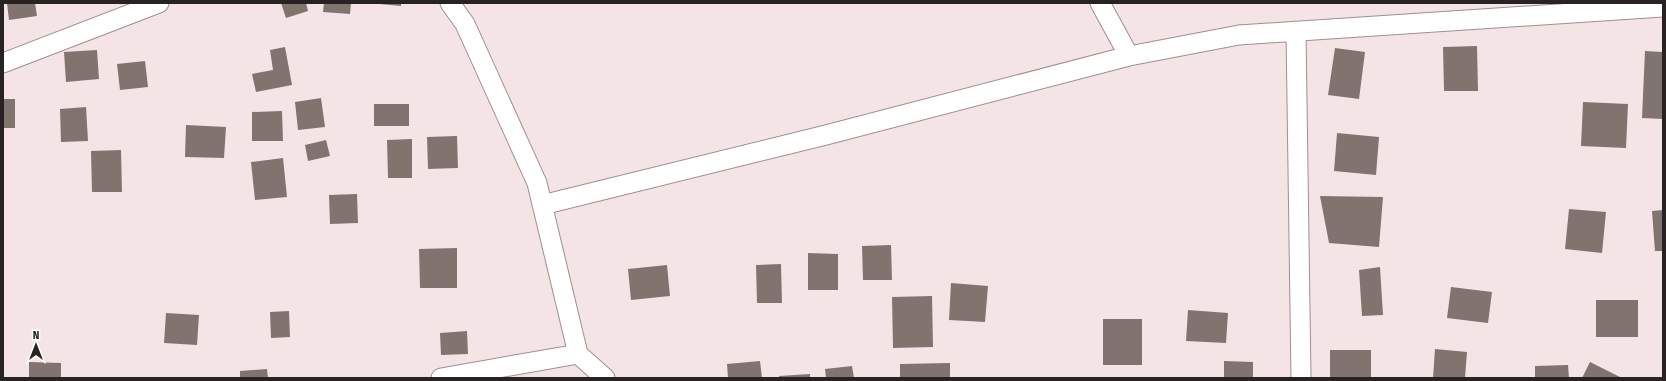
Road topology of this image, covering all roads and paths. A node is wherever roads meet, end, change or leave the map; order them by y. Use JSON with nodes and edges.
{"nodes":[{"id":1,"x":159,"y":3,"type":"edge"},
{"id":2,"x":450,"y":3,"type":"edge"},
{"id":3,"x":1100,"y":3,"type":"edge"},
{"id":4,"x":1663,"y":7,"type":"edge"},
{"id":5,"x":1296,"y":32,"type":"junction"},
{"id":6,"x":1130,"y":56,"type":"junction"},
{"id":7,"x":3,"y":63,"type":"edge"},
{"id":8,"x":542,"y":206,"type":"junction"},
{"id":9,"x":578,"y":354,"type":"junction"},
{"id":10,"x":441,"y":378,"type":"edge"},
{"id":11,"x":605,"y":378,"type":"edge"},
{"id":12,"x":1301,"y":378,"type":"edge"}],
"edges":[{"from":1,"to":7,"type":"street"},
{"from":2,"to":8,"type":"street"},
{"from":3,"to":6,"type":"street"},
{"from":4,"to":5,"type":"street"},
{"from":5,"to":6,"type":"street"},
{"from":5,"to":12,"type":"street"},
{"from":6,"to":8,"type":"street"},
{"from":8,"to":9,"type":"street"},
{"from":9,"to":10,"type":"street"},
{"from":9,"to":11,"type":"street"}]}
